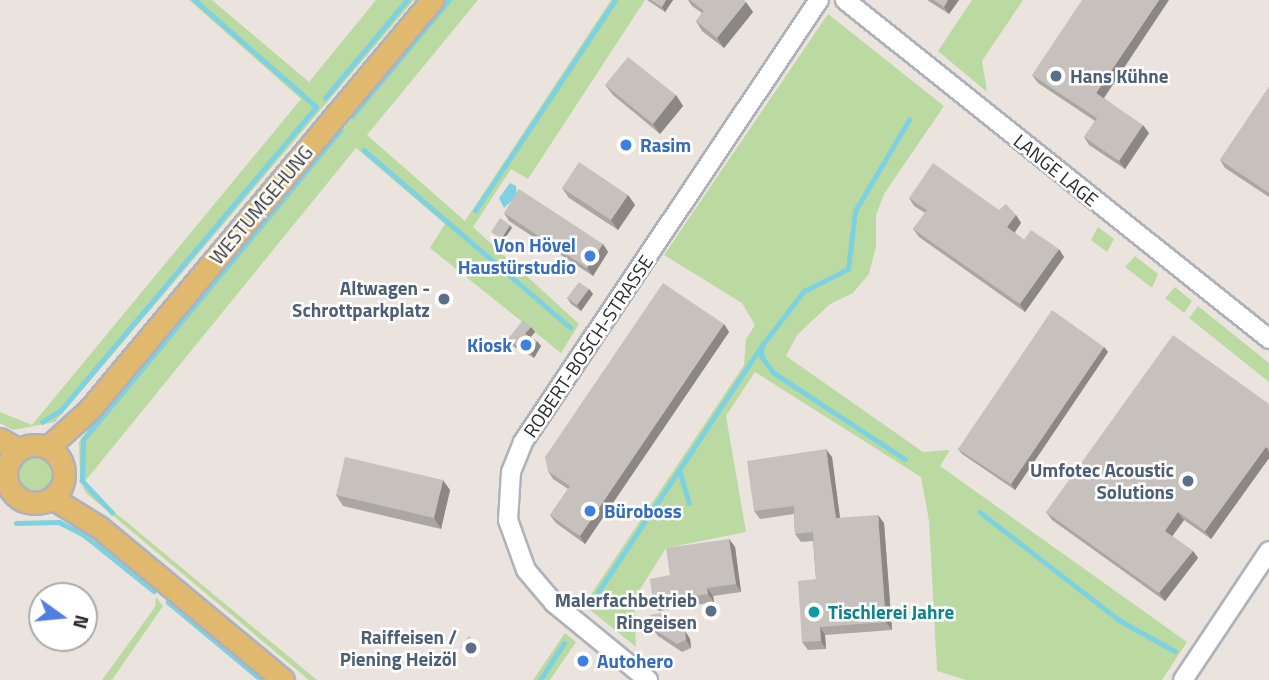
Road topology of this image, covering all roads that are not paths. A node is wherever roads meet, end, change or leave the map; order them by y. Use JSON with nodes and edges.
{"nodes":[{"id":1,"x":432,"y":0,"type":"edge"},
{"id":2,"x":819,"y":0,"type":"edge"},
{"id":3,"x":845,"y":0,"type":"edge"},
{"id":4,"x":1269,"y":339,"type":"edge"},
{"id":5,"x":7,"y":451,"type":"edge"},
{"id":6,"x":54,"y":453,"type":"junction"},
{"id":7,"x":57,"y":492,"type":"junction"},
{"id":8,"x":1269,"y":551,"type":"edge"},
{"id":9,"x":283,"y":680,"type":"edge"},
{"id":10,"x":648,"y":680,"type":"edge"},
{"id":11,"x":1182,"y":680,"type":"edge"}],
"edges":[{"from":1,"to":6,"type":"main road","name":"WESTUMGEHUNG"},
{"from":2,"to":10,"type":"street","name":"ROBERT-BOSCH-STRASSE"},
{"from":3,"to":4,"type":"street","name":"LANGE LAGE"},
{"from":5,"to":6,"type":"main road"},
{"from":5,"to":7,"type":"main road"},
{"from":6,"to":7,"type":"main road"},
{"from":7,"to":9,"type":"main road"},
{"from":8,"to":11,"type":"street"}]}
